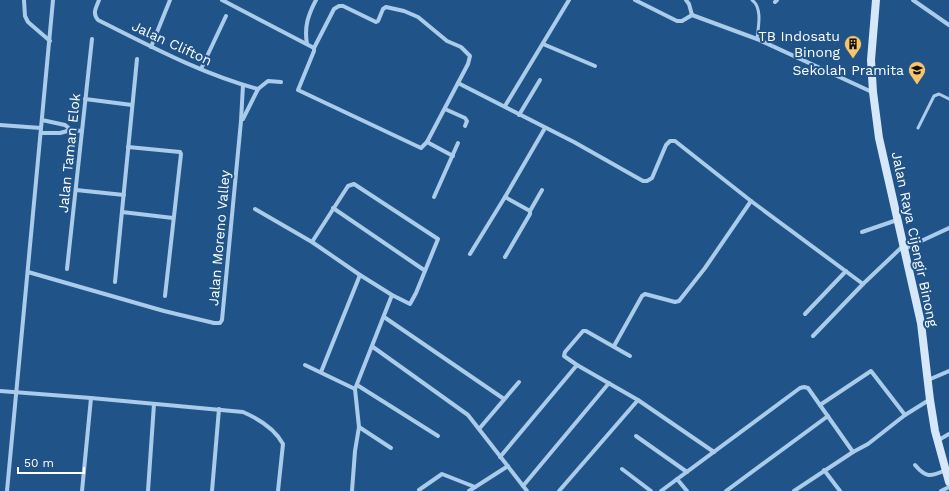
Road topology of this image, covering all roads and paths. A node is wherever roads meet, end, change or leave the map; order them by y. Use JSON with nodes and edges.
{"nodes":[{"id":1,"x":24,"y":0,"type":"edge"},
{"id":2,"x":53,"y":0,"type":"edge"},
{"id":3,"x":99,"y":0,"type":"edge"},
{"id":4,"x":170,"y":0,"type":"edge"},
{"id":5,"x":223,"y":0,"type":"edge"},
{"id":6,"x":316,"y":0,"type":"edge"},
{"id":7,"x":569,"y":0,"type":"edge"},
{"id":8,"x":635,"y":0,"type":"edge"},
{"id":9,"x":686,"y":0,"type":"edge"},
{"id":10,"x":752,"y":0,"type":"edge"},
{"id":11,"x":876,"y":0,"type":"edge"},
{"id":12,"x":913,"y":0,"type":"edge"},
{"id":13,"x":692,"y":15,"type":"junction"},
{"id":14,"x":226,"y":16,"type":"dead end"},
{"id":15,"x":949,"y":25,"type":"edge"},
{"id":16,"x":92,"y":39,"type":"dead end"},
{"id":17,"x":757,"y":39,"type":"junction"},
{"id":18,"x":50,"y":41,"type":"junction"},
{"id":19,"x":307,"y":44,"type":"junction"},
{"id":20,"x":543,"y":44,"type":"junction"},
{"id":21,"x":151,"y":47,"type":"junction"},
{"id":22,"x":314,"y":48,"type":"junction"},
{"id":23,"x":137,"y":59,"type":"dead end"},
{"id":24,"x":595,"y":66,"type":"dead end"},
{"id":25,"x":201,"y":69,"type":"junction"},
{"id":26,"x":540,"y":80,"type":"dead end"},
{"id":27,"x":282,"y":82,"type":"dead end"},
{"id":28,"x":458,"y":83,"type":"junction"},
{"id":29,"x":243,"y":85,"type":"junction"},
{"id":30,"x":258,"y":89,"type":"junction"},
{"id":31,"x":873,"y":92,"type":"junction"},
{"id":32,"x":86,"y":99,"type":"junction"},
{"id":33,"x":949,"y":99,"type":"edge"},
{"id":34,"x":132,"y":105,"type":"junction"},
{"id":35,"x":505,"y":106,"type":"junction"},
{"id":36,"x":445,"y":109,"type":"junction"},
{"id":37,"x":519,"y":115,"type":"junction"},
{"id":38,"x":42,"y":120,"type":"junction"},
{"id":39,"x":241,"y":121,"type":"junction"},
{"id":40,"x":0,"y":124,"type":"edge"},
{"id":41,"x":465,"y":126,"type":"dead end"},
{"id":42,"x":545,"y":128,"type":"junction"},
{"id":43,"x":918,"y":128,"type":"dead end"},
{"id":44,"x":41,"y":130,"type":"junction"},
{"id":45,"x":71,"y":130,"type":"junction"},
{"id":46,"x":82,"y":132,"type":"junction"},
{"id":47,"x":427,"y":142,"type":"junction"},
{"id":48,"x":458,"y":143,"type":"dead end"},
{"id":49,"x":128,"y":148,"type":"junction"},
{"id":50,"x":453,"y":156,"type":"junction"},
{"id":51,"x":76,"y":190,"type":"junction"},
{"id":52,"x":542,"y":190,"type":"dead end"},
{"id":53,"x":124,"y":195,"type":"junction"},
{"id":54,"x":434,"y":197,"type":"dead end"},
{"id":55,"x":505,"y":197,"type":"junction"},
{"id":56,"x":751,"y":201,"type":"junction"},
{"id":57,"x":333,"y":208,"type":"junction"},
{"id":58,"x":255,"y":209,"type":"dead end"},
{"id":59,"x":530,"y":211,"type":"junction"},
{"id":60,"x":122,"y":212,"type":"junction"},
{"id":61,"x":173,"y":218,"type":"junction"},
{"id":62,"x":898,"y":220,"type":"junction"},
{"id":63,"x":949,"y":228,"type":"edge"},
{"id":64,"x":862,"y":232,"type":"dead end"},
{"id":65,"x":312,"y":242,"type":"junction"},
{"id":66,"x":904,"y":247,"type":"junction"},
{"id":67,"x":470,"y":254,"type":"dead end"},
{"id":68,"x":505,"y":257,"type":"dead end"},
{"id":69,"x":67,"y":269,"type":"dead end"},
{"id":70,"x":424,"y":270,"type":"junction"},
{"id":71,"x":846,"y":271,"type":"junction"},
{"id":72,"x":28,"y":272,"type":"junction"},
{"id":73,"x":360,"y":275,"type":"junction"},
{"id":74,"x":115,"y":282,"type":"dead end"},
{"id":75,"x":862,"y":284,"type":"junction"},
{"id":76,"x":392,"y":295,"type":"junction"},
{"id":77,"x":165,"y":296,"type":"dead end"},
{"id":78,"x":806,"y":314,"type":"dead end"},
{"id":79,"x":384,"y":317,"type":"junction"},
{"id":80,"x":813,"y":336,"type":"dead end"},
{"id":81,"x":614,"y":346,"type":"junction"},
{"id":82,"x":373,"y":347,"type":"junction"},
{"id":83,"x":630,"y":356,"type":"dead end"},
{"id":84,"x":577,"y":365,"type":"junction"},
{"id":85,"x":305,"y":366,"type":"dead end"},
{"id":86,"x":320,"y":372,"type":"junction"},
{"id":87,"x":949,"y":372,"type":"edge"},
{"id":88,"x":928,"y":380,"type":"junction"},
{"id":89,"x":519,"y":382,"type":"dead end"},
{"id":90,"x":609,"y":383,"type":"junction"},
{"id":91,"x":356,"y":387,"type":"junction"},
{"id":92,"x":0,"y":391,"type":"edge"},
{"id":93,"x":17,"y":392,"type":"junction"},
{"id":94,"x":91,"y":398,"type":"junction"},
{"id":95,"x":504,"y":399,"type":"junction"},
{"id":96,"x":638,"y":400,"type":"junction"},
{"id":97,"x":930,"y":400,"type":"junction"},
{"id":98,"x":154,"y":404,"type":"junction"},
{"id":99,"x":820,"y":405,"type":"junction"},
{"id":100,"x":219,"y":409,"type":"junction"},
{"id":101,"x":905,"y":415,"type":"junction"},
{"id":102,"x":828,"y":416,"type":"junction"},
{"id":103,"x":359,"y":427,"type":"junction"},
{"id":104,"x":479,"y":429,"type":"junction"},
{"id":105,"x":949,"y":434,"type":"edge"},
{"id":106,"x":438,"y":436,"type":"dead end"},
{"id":107,"x":636,"y":436,"type":"dead end"},
{"id":108,"x":937,"y":441,"type":"junction"},
{"id":109,"x":391,"y":448,"type":"dead end"},
{"id":110,"x":714,"y":452,"type":"junction"},
{"id":111,"x":853,"y":452,"type":"junction"},
{"id":112,"x":500,"y":457,"type":"junction"},
{"id":113,"x":915,"y":465,"type":"dead end"},
{"id":114,"x":508,"y":466,"type":"junction"},
{"id":115,"x":622,"y":469,"type":"dead end"},
{"id":116,"x":824,"y":470,"type":"junction"},
{"id":117,"x":946,"y":470,"type":"junction"},
{"id":118,"x":687,"y":472,"type":"junction"},
{"id":119,"x":677,"y":479,"type":"junction"},
{"id":120,"x":949,"y":482,"type":"edge"},
{"id":121,"x":475,"y":486,"type":"junction"},
{"id":122,"x":523,"y":486,"type":"junction"},
{"id":123,"x":949,"y":487,"type":"edge"},
{"id":124,"x":419,"y":490,"type":"dead end"},
{"id":125,"x":7,"y":491,"type":"edge"},
{"id":126,"x":82,"y":491,"type":"edge"},
{"id":127,"x":148,"y":491,"type":"edge"},
{"id":128,"x":212,"y":491,"type":"edge"},
{"id":129,"x":278,"y":491,"type":"edge"},
{"id":130,"x":352,"y":491,"type":"edge"},
{"id":131,"x":469,"y":491,"type":"edge"},
{"id":132,"x":527,"y":491,"type":"edge"},
{"id":133,"x":559,"y":491,"type":"edge"},
{"id":134,"x":651,"y":491,"type":"edge"},
{"id":135,"x":660,"y":491,"type":"edge"},
{"id":136,"x":687,"y":491,"type":"edge"},
{"id":137,"x":726,"y":491,"type":"edge"},
{"id":138,"x":794,"y":491,"type":"edge"},
{"id":139,"x":840,"y":491,"type":"edge"},
{"id":140,"x":941,"y":491,"type":"edge"}],
"edges":[{"from":1,"to":18,"type":"street"},
{"from":2,"to":18,"type":"street"},
{"from":3,"to":21,"type":"street","name":"Jalan Clifton"},
{"from":4,"to":21,"type":"street"},
{"from":5,"to":19,"type":"street"},
{"from":6,"to":19,"type":"street"},
{"from":7,"to":20,"type":"street"},
{"from":8,"to":13,"type":"street"},
{"from":9,"to":13,"type":"street"},
{"from":10,"to":17,"type":"lane"},
{"from":11,"to":31,"type":"street","name":"Jalan Raya Cijengir Binong"},
{"from":12,"to":15,"type":"street"},
{"from":13,"to":17,"type":"street"},
{"from":14,"to":25,"type":"street"},
{"from":16,"to":32,"type":"street","name":"Jalan Taman Elok"},
{"from":17,"to":31,"type":"street"},
{"from":18,"to":38,"type":"street"},
{"from":19,"to":22,"type":"street"},
{"from":20,"to":24,"type":"street"},
{"from":20,"to":35,"type":"street"},
{"from":21,"to":25,"type":"street","name":"Jalan Clifton"},
{"from":22,"to":28,"type":"street"},
{"from":22,"to":47,"type":"street"},
{"from":23,"to":34,"type":"street"},
{"from":25,"to":29,"type":"street","name":"Jalan Clifton"},
{"from":26,"to":37,"type":"street"},
{"from":27,"to":30,"type":"street"},
{"from":28,"to":35,"type":"street"},
{"from":28,"to":36,"type":"street"},
{"from":29,"to":30,"type":"street","name":"Jalan Clifton"},
{"from":29,"to":39,"type":"street","name":"Jalan Moreno Valley"},
{"from":30,"to":39,"type":"street","name":"Jalan Moreno Valley"},
{"from":31,"to":62,"type":"street","name":"Jalan Raya Cijengir Binong"},
{"from":32,"to":34,"type":"street"},
{"from":32,"to":46,"type":"street","name":"Jalan Taman Elok"},
{"from":33,"to":43,"type":"lane"},
{"from":34,"to":49,"type":"street"},
{"from":35,"to":37,"type":"street"},
{"from":36,"to":41,"type":"street"},
{"from":36,"to":47,"type":"street"},
{"from":37,"to":42,"type":"street"},
{"from":38,"to":44,"type":"street"},
{"from":38,"to":45,"type":"street"},
{"from":39,"to":72,"type":"street","name":"Jalan Moreno Valley"},
{"from":40,"to":44,"type":"street"},
{"from":42,"to":55,"type":"street"},
{"from":42,"to":56,"type":"street"},
{"from":44,"to":45,"type":"street"},
{"from":44,"to":72,"type":"street"},
{"from":45,"to":46,"type":"street"},
{"from":46,"to":51,"type":"street","name":"Jalan Taman Elok"},
{"from":47,"to":50,"type":"street"},
{"from":48,"to":50,"type":"street"},
{"from":49,"to":53,"type":"street"},
{"from":49,"to":61,"type":"street"},
{"from":50,"to":54,"type":"street"},
{"from":51,"to":53,"type":"street"},
{"from":51,"to":69,"type":"street","name":"Jalan Taman Elok"},
{"from":52,"to":59,"type":"street"},
{"from":53,"to":60,"type":"street"},
{"from":55,"to":59,"type":"street"},
{"from":55,"to":67,"type":"street"},
{"from":56,"to":71,"type":"street"},
{"from":56,"to":81,"type":"street"},
{"from":57,"to":65,"type":"street"},
{"from":57,"to":70,"type":"street"},
{"from":57,"to":70,"type":"street"},
{"from":58,"to":65,"type":"street"},
{"from":59,"to":68,"type":"street"},
{"from":60,"to":61,"type":"street"},
{"from":60,"to":74,"type":"street"},
{"from":61,"to":77,"type":"street"},
{"from":62,"to":64,"type":"street"},
{"from":62,"to":66,"type":"street","name":"Jalan Raya Cijengir Binong"},
{"from":63,"to":66,"type":"street"},
{"from":65,"to":73,"type":"street"},
{"from":66,"to":75,"type":"street"},
{"from":66,"to":88,"type":"street","name":"Jalan Raya Cijengir Binong"},
{"from":70,"to":76,"type":"street"},
{"from":71,"to":75,"type":"street"},
{"from":71,"to":78,"type":"street"},
{"from":72,"to":93,"type":"street"},
{"from":73,"to":76,"type":"street"},
{"from":73,"to":86,"type":"street"},
{"from":75,"to":80,"type":"street"},
{"from":76,"to":79,"type":"street"},
{"from":79,"to":82,"type":"street"},
{"from":79,"to":95,"type":"street"},
{"from":81,"to":83,"type":"street"},
{"from":81,"to":84,"type":"street"},
{"from":82,"to":91,"type":"street"},
{"from":82,"to":104,"type":"street"},
{"from":84,"to":90,"type":"street"},
{"from":84,"to":112,"type":"street"},
{"from":85,"to":86,"type":"street"},
{"from":86,"to":91,"type":"street"},
{"from":87,"to":88,"type":"street"},
{"from":88,"to":97,"type":"street","name":"Jalan Raya Cijengir Binong"},
{"from":89,"to":95,"type":"street"},
{"from":90,"to":96,"type":"street"},
{"from":90,"to":122,"type":"street"},
{"from":91,"to":103,"type":"street"},
{"from":91,"to":106,"type":"street"},
{"from":92,"to":93,"type":"street"},
{"from":93,"to":94,"type":"street"},
{"from":93,"to":125,"type":"street"},
{"from":94,"to":98,"type":"street"},
{"from":94,"to":126,"type":"street"},
{"from":95,"to":104,"type":"street"},
{"from":96,"to":110,"type":"street"},
{"from":96,"to":133,"type":"street"},
{"from":97,"to":101,"type":"street"},
{"from":97,"to":108,"type":"street","name":"Jalan Raya Cijengir Binong"},
{"from":98,"to":100,"type":"street"},
{"from":98,"to":127,"type":"street"},
{"from":99,"to":101,"type":"street"},
{"from":99,"to":102,"type":"street"},
{"from":99,"to":110,"type":"street"},
{"from":100,"to":128,"type":"street"},
{"from":100,"to":129,"type":"street"},
{"from":101,"to":111,"type":"street"},
{"from":102,"to":111,"type":"street"},
{"from":102,"to":137,"type":"street"},
{"from":103,"to":109,"type":"street"},
{"from":103,"to":130,"type":"street"},
{"from":104,"to":112,"type":"street"},
{"from":105,"to":108,"type":"street"},
{"from":107,"to":118,"type":"street"},
{"from":108,"to":117,"type":"street","name":"Jalan Raya Cijengir Binong"},
{"from":110,"to":118,"type":"street"},
{"from":111,"to":116,"type":"street"},
{"from":112,"to":114,"type":"street"},
{"from":113,"to":117,"type":"street"},
{"from":114,"to":121,"type":"street"},
{"from":114,"to":122,"type":"street"},
{"from":115,"to":134,"type":"street"},
{"from":116,"to":138,"type":"street"},
{"from":116,"to":139,"type":"street"},
{"from":117,"to":120,"type":"street","name":"Jalan Raya Cijengir Binong"},
{"from":118,"to":119,"type":"street"},
{"from":119,"to":135,"type":"street"},
{"from":119,"to":136,"type":"street"},
{"from":121,"to":124,"type":"street"},
{"from":121,"to":131,"type":"street"},
{"from":122,"to":132,"type":"street"},
{"from":123,"to":140,"type":"street"}]}
